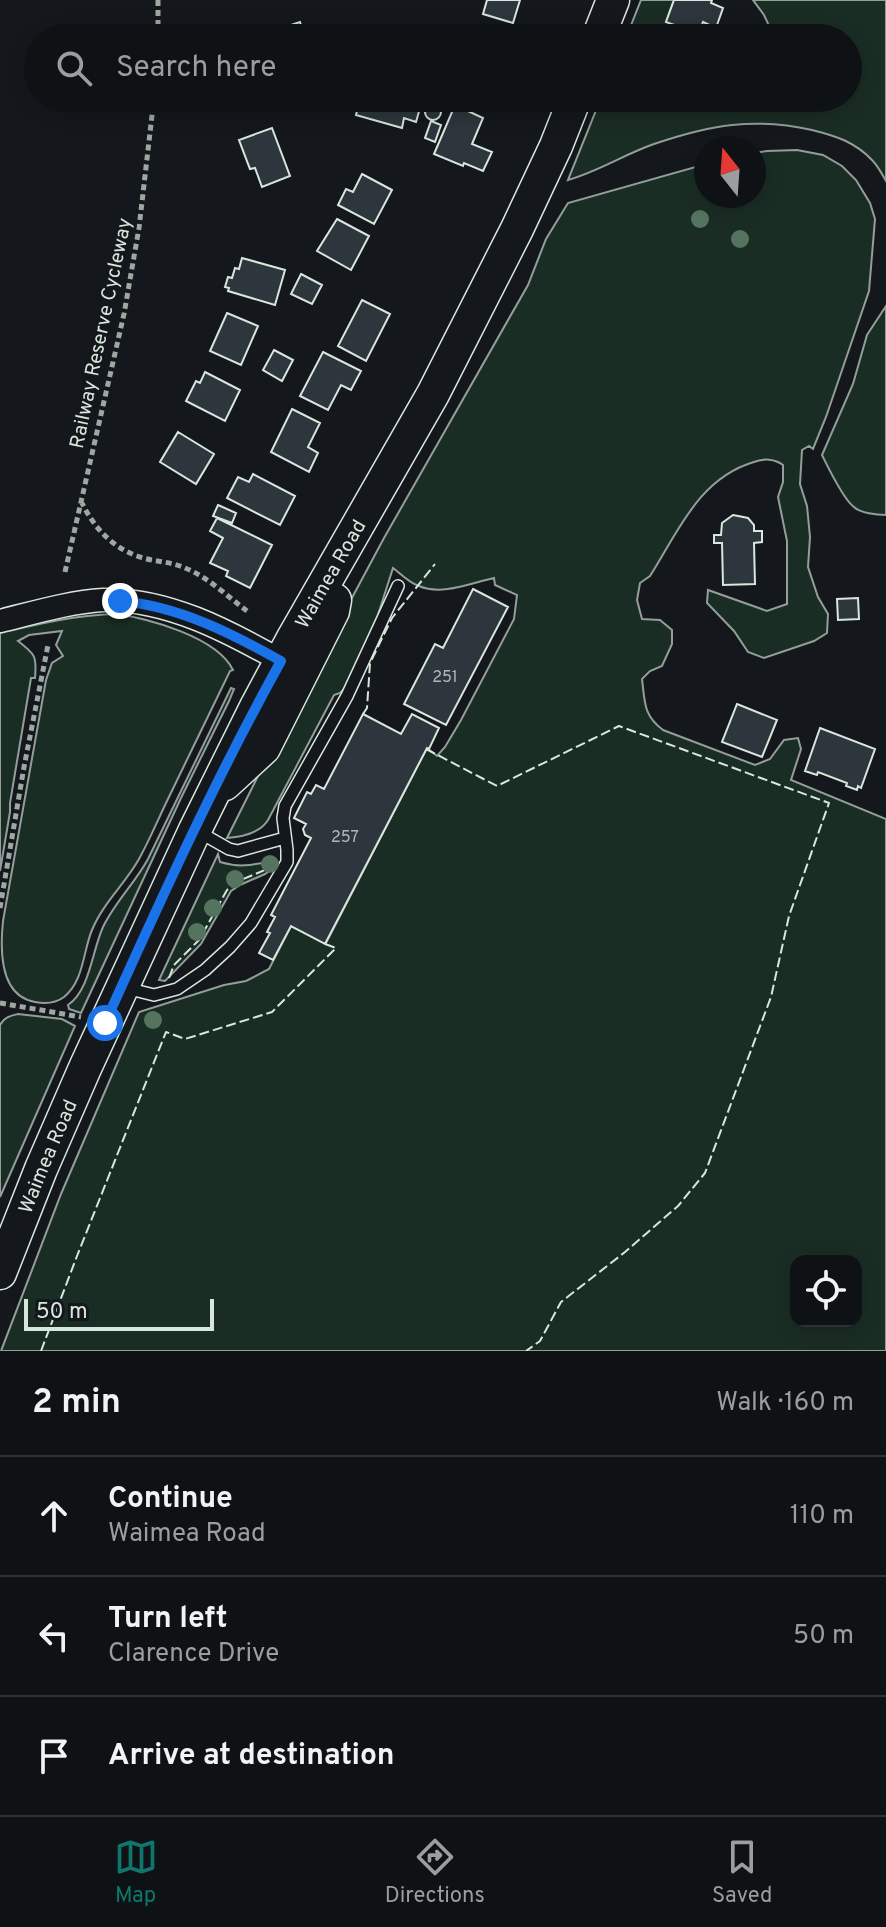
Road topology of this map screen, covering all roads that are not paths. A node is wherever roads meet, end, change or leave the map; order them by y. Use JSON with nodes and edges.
{"nodes":[{"id":1,"x":613,"y":0,"type":"edge"},
{"id":2,"x":604,"y":24,"type":"edge"},
{"id":3,"x":569,"y":112,"type":"edge"},
{"id":4,"x":345,"y":549,"type":"junction"},
{"id":5,"x":398,"y":586,"type":"dead end"},
{"id":6,"x":0,"y":621,"type":"edge"},
{"id":7,"x":281,"y":661,"type":"junction"},
{"id":8,"x":211,"y":797,"type":"junction"},
{"id":9,"x":195,"y":830,"type":"junction"},
{"id":10,"x":285,"y":838,"type":"junction"},
{"id":11,"x":122,"y":986,"type":"junction"},
{"id":12,"x":0,"y":1273,"type":"edge"}],
"edges":[{"from":1,"to":2,"type":"main road"},
{"from":3,"to":4,"type":"main road","name":"Waimea Road"},
{"from":4,"to":7,"type":"main road","name":"Waimea Road"},
{"from":4,"to":8,"type":"main road"},
{"from":5,"to":10,"type":"lane"},
{"from":6,"to":7,"type":"street"},
{"from":7,"to":8,"type":"main road","name":"Waimea Road"},
{"from":8,"to":9,"type":"main road","name":"Waimea Road"},
{"from":9,"to":10,"type":"lane"},
{"from":9,"to":11,"type":"main road","name":"Waimea Road"},
{"from":10,"to":11,"type":"lane"},
{"from":11,"to":12,"type":"main road","name":"Waimea Road"}]}
